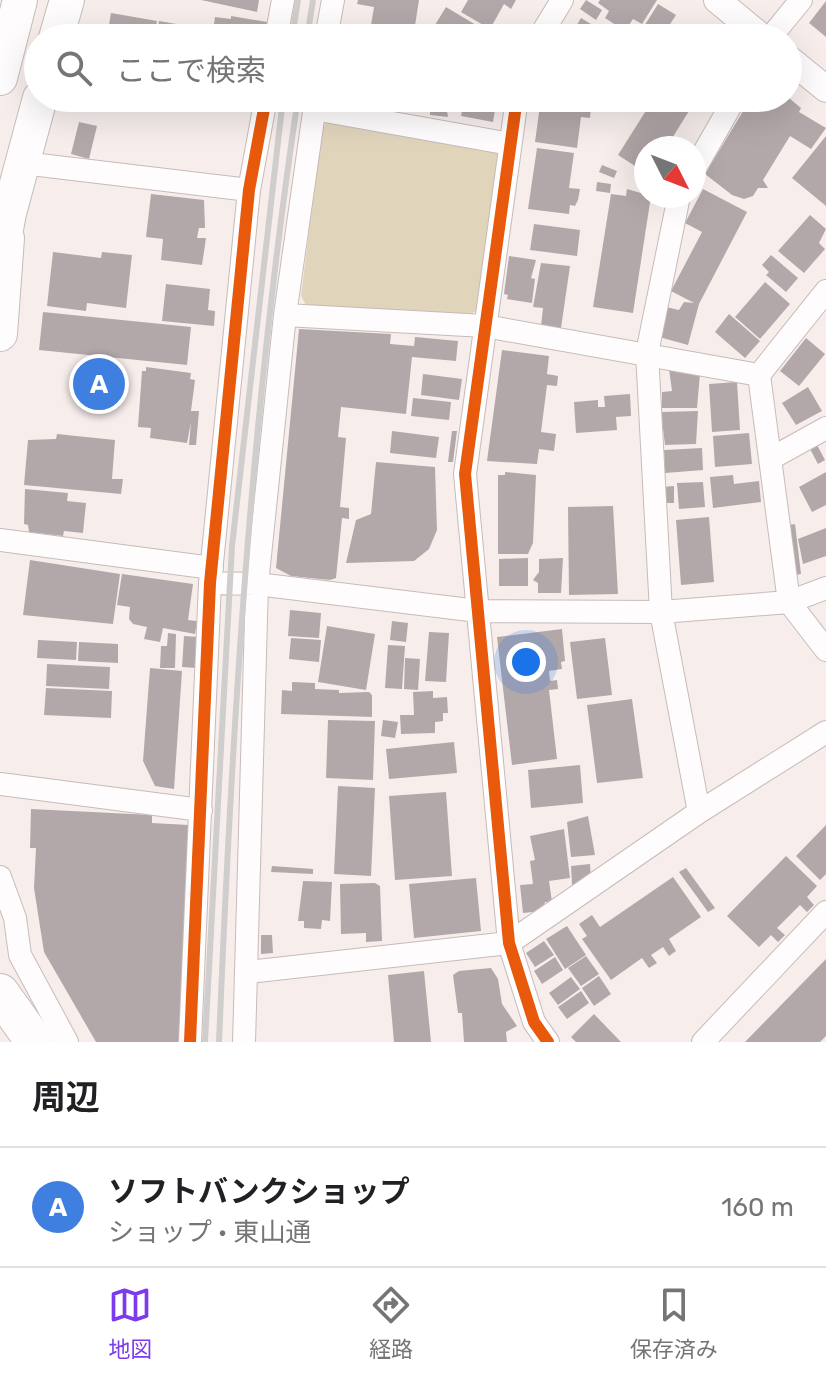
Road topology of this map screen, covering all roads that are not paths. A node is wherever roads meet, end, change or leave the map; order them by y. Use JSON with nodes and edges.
{"nodes":[{"id":1,"x":20,"y":0,"type":"edge"},
{"id":2,"x":67,"y":0,"type":"edge"},
{"id":3,"x":283,"y":0,"type":"edge"},
{"id":4,"x":333,"y":0,"type":"edge"},
{"id":5,"x":562,"y":0,"type":"edge"},
{"id":6,"x":717,"y":0,"type":"edge"},
{"id":7,"x":801,"y":0,"type":"edge"},
{"id":8,"x":60,"y":24,"type":"edge"},
{"id":9,"x":279,"y":24,"type":"edge"},
{"id":10,"x":329,"y":24,"type":"edge"},
{"id":11,"x":547,"y":24,"type":"edge"},
{"id":12,"x":746,"y":24,"type":"edge"},
{"id":13,"x":781,"y":24,"type":"edge"},
{"id":14,"x":802,"y":69,"type":"edge"},
{"id":15,"x":0,"y":78,"type":"edge"},
{"id":16,"x":826,"y":89,"type":"edge"},
{"id":17,"x":36,"y":112,"type":"edge"},
{"id":18,"x":263,"y":112,"type":"edge"},
{"id":19,"x":314,"y":112,"type":"edge"},
{"id":20,"x":358,"y":112,"type":"edge"},
{"id":21,"x":515,"y":112,"type":"edge"},
{"id":22,"x":727,"y":112,"type":"edge"},
{"id":23,"x":510,"y":144,"type":"junction"},
{"id":24,"x":706,"y":149,"type":"edge"},
{"id":25,"x":23,"y":163,"type":"junction"},
{"id":26,"x":249,"y":190,"type":"junction"},
{"id":27,"x":677,"y":208,"type":"edge"},
{"id":28,"x":9,"y":213,"type":"junction"},
{"id":29,"x":0,"y":262,"type":"edge"},
{"id":30,"x":826,"y":291,"type":"edge"},
{"id":31,"x":285,"y":315,"type":"junction"},
{"id":32,"x":485,"y":326,"type":"junction"},
{"id":33,"x":0,"y":334,"type":"edge"},
{"id":34,"x":647,"y":353,"type":"junction"},
{"id":35,"x":759,"y":375,"type":"junction"},
{"id":36,"x":826,"y":428,"type":"edge"},
{"id":37,"x":770,"y":459,"type":"junction"},
{"id":38,"x":0,"y":540,"type":"edge"},
{"id":39,"x":211,"y":575,"type":"junction"},
{"id":40,"x":257,"y":584,"type":"junction"},
{"id":41,"x":826,"y":588,"type":"edge"},
{"id":42,"x":789,"y":602,"type":"junction"},
{"id":43,"x":478,"y":611,"type":"junction"},
{"id":44,"x":661,"y":612,"type":"junction"},
{"id":45,"x":826,"y":650,"type":"edge"},
{"id":46,"x":826,"y":732,"type":"edge"},
{"id":47,"x":0,"y":784,"type":"edge"},
{"id":48,"x":201,"y":810,"type":"junction"},
{"id":49,"x":699,"y":812,"type":"junction"},
{"id":50,"x":0,"y":877,"type":"edge"},
{"id":51,"x":826,"y":912,"type":"edge"},
{"id":52,"x":509,"y":943,"type":"junction"},
{"id":53,"x":248,"y":972,"type":"junction"},
{"id":54,"x":0,"y":993,"type":"edge"},
{"id":55,"x":35,"y":1042,"type":"edge"},
{"id":56,"x":67,"y":1042,"type":"edge"},
{"id":57,"x":190,"y":1042,"type":"edge"},
{"id":58,"x":244,"y":1042,"type":"edge"},
{"id":59,"x":548,"y":1042,"type":"edge"},
{"id":60,"x":703,"y":1042,"type":"edge"}],
"edges":[{"from":1,"to":15,"type":"main road"},
{"from":2,"to":8,"type":"main road"},
{"from":3,"to":9,"type":"street"},
{"from":4,"to":10,"type":"street"},
{"from":5,"to":11,"type":"street"},
{"from":6,"to":12,"type":"street"},
{"from":7,"to":13,"type":"street"},
{"from":14,"to":16,"type":"street"},
{"from":17,"to":25,"type":"main road"},
{"from":18,"to":26,"type":"street"},
{"from":19,"to":31,"type":"street"},
{"from":20,"to":23,"type":"street"},
{"from":21,"to":23,"type":"street"},
{"from":22,"to":24,"type":"street"},
{"from":23,"to":32,"type":"street"},
{"from":25,"to":26,"type":"street"},
{"from":25,"to":28,"type":"main road"},
{"from":26,"to":39,"type":"street"},
{"from":27,"to":34,"type":"street"},
{"from":28,"to":29,"type":"main road"},
{"from":28,"to":33,"type":"main road"},
{"from":30,"to":35,"type":"street"},
{"from":31,"to":32,"type":"street"},
{"from":31,"to":40,"type":"street"},
{"from":32,"to":34,"type":"street"},
{"from":32,"to":43,"type":"street"},
{"from":34,"to":35,"type":"street"},
{"from":34,"to":44,"type":"street"},
{"from":35,"to":37,"type":"street"},
{"from":36,"to":37,"type":"street"},
{"from":37,"to":42,"type":"street"},
{"from":38,"to":39,"type":"street"},
{"from":39,"to":40,"type":"street"},
{"from":39,"to":48,"type":"street"},
{"from":40,"to":43,"type":"street"},
{"from":40,"to":53,"type":"street"},
{"from":41,"to":42,"type":"street"},
{"from":42,"to":44,"type":"street"},
{"from":42,"to":45,"type":"street"},
{"from":43,"to":44,"type":"street"},
{"from":43,"to":52,"type":"street"},
{"from":44,"to":49,"type":"street"},
{"from":46,"to":49,"type":"street"},
{"from":47,"to":48,"type":"street"},
{"from":48,"to":57,"type":"street"},
{"from":49,"to":52,"type":"street"},
{"from":50,"to":56,"type":"street"},
{"from":51,"to":60,"type":"street"},
{"from":52,"to":53,"type":"street"},
{"from":52,"to":59,"type":"street"},
{"from":53,"to":58,"type":"street"},
{"from":54,"to":55,"type":"highway"}]}
